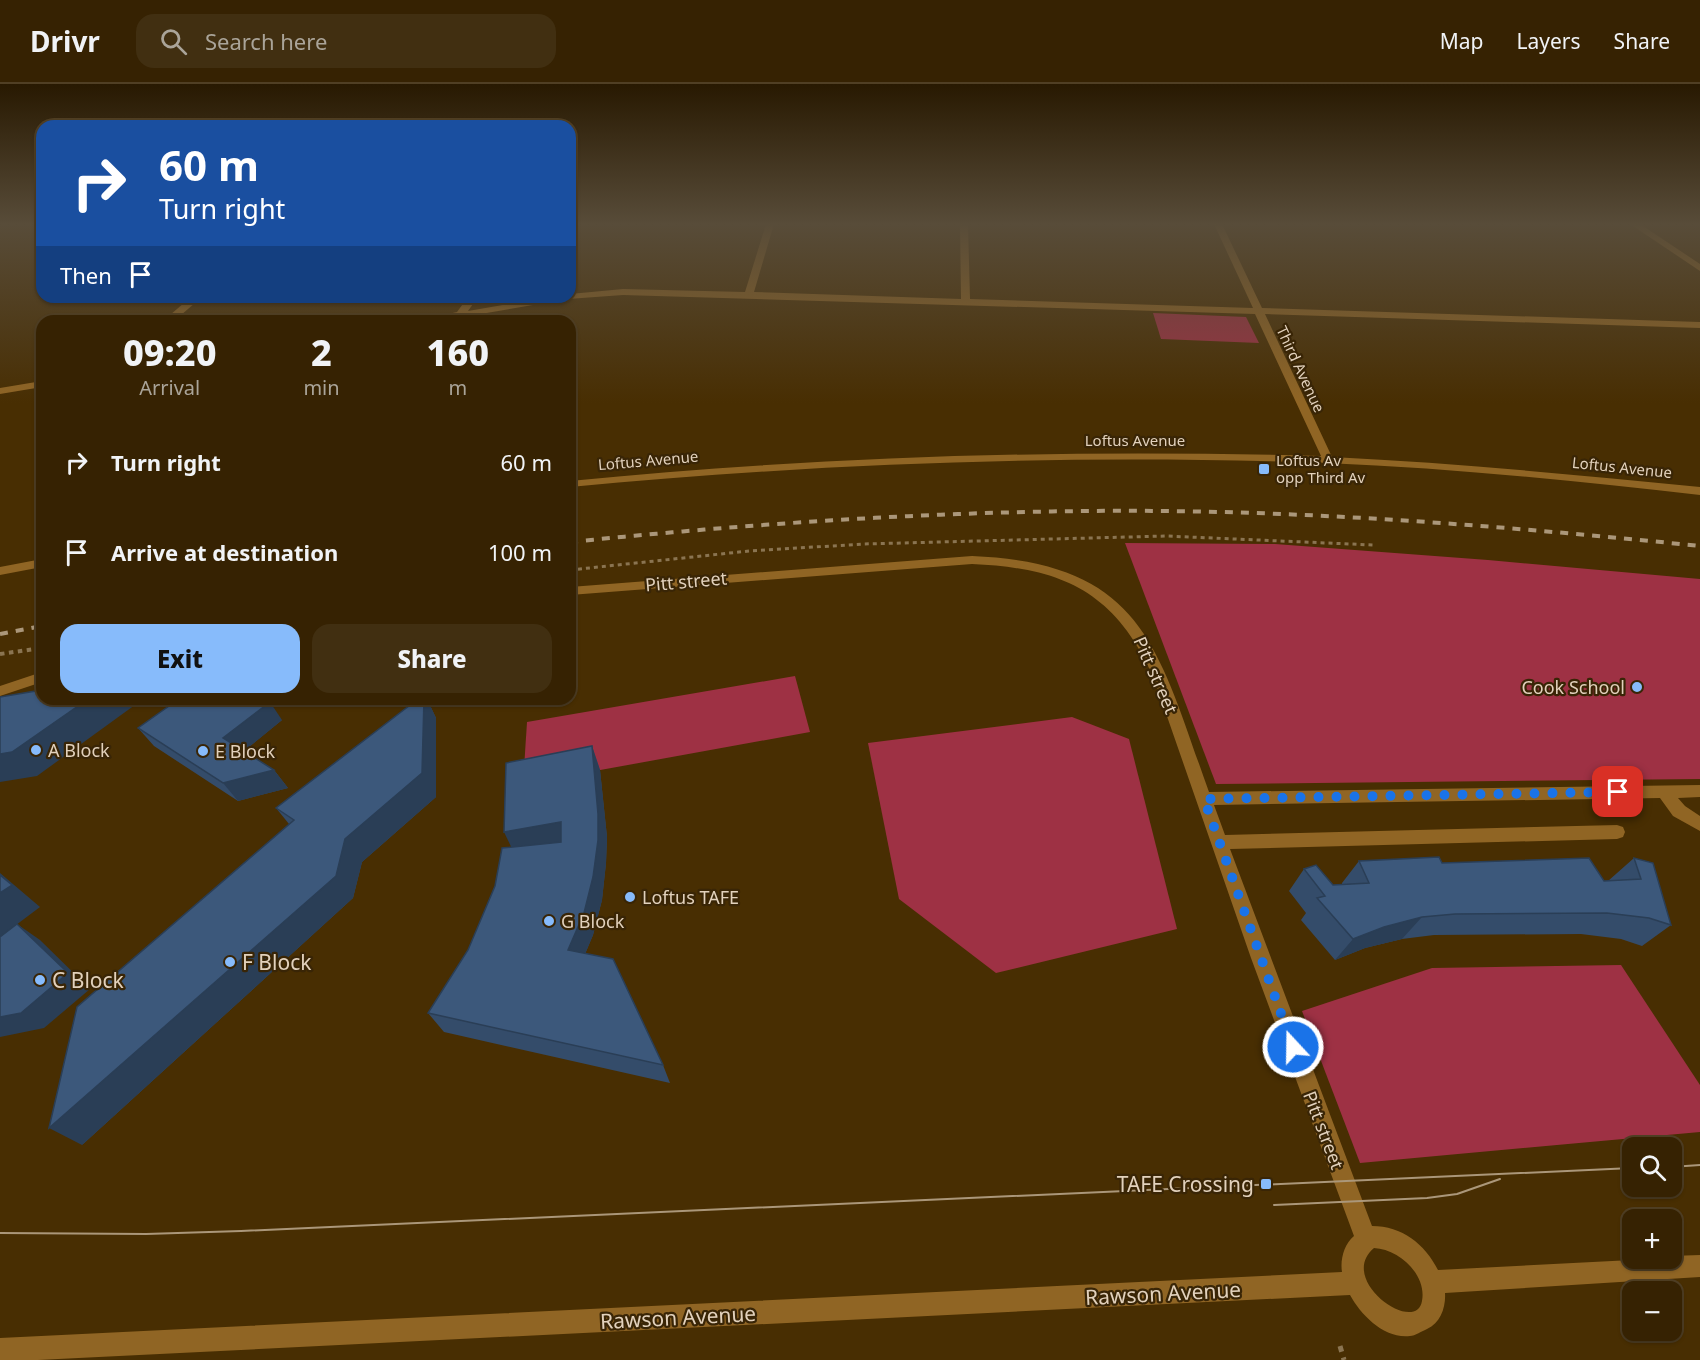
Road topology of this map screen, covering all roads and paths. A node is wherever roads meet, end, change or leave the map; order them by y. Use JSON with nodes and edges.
{"nodes":[{"id":1,"x":752,"y":284,"type":"edge"},
{"id":2,"x":966,"y":284,"type":"edge"},
{"id":3,"x":1245,"y":284,"type":"edge"},
{"id":4,"x":749,"y":294,"type":"junction"},
{"id":5,"x":576,"y":296,"type":"edge"},
{"id":6,"x":966,"y":301,"type":"junction"},
{"id":7,"x":189,"y":303,"type":"edge"},
{"id":8,"x":468,"y":303,"type":"edge"},
{"id":9,"x":536,"y":303,"type":"edge"},
{"id":10,"x":1257,"y":311,"type":"junction"},
{"id":11,"x":175,"y":315,"type":"edge"},
{"id":12,"x":459,"y":315,"type":"edge"},
{"id":13,"x":473,"y":315,"type":"edge"},
{"id":14,"x":1700,"y":325,"type":"edge"},
{"id":15,"x":36,"y":385,"type":"edge"},
{"id":16,"x":0,"y":391,"type":"edge"},
{"id":17,"x":1328,"y":460,"type":"junction"},
{"id":18,"x":576,"y":483,"type":"edge"},
{"id":19,"x":1700,"y":491,"type":"edge"},
{"id":20,"x":36,"y":564,"type":"edge"},
{"id":21,"x":0,"y":571,"type":"edge"},
{"id":22,"x":576,"y":591,"type":"edge"},
{"id":23,"x":36,"y":649,"type":"edge"},
{"id":24,"x":0,"y":654,"type":"edge"},
{"id":25,"x":36,"y":679,"type":"edge"},
{"id":26,"x":0,"y":691,"type":"edge"},
{"id":27,"x":1700,"y":791,"type":"edge"},
{"id":28,"x":1665,"y":792,"type":"junction"},
{"id":29,"x":1204,"y":799,"type":"junction"},
{"id":30,"x":1700,"y":824,"type":"edge"},
{"id":31,"x":1617,"y":832,"type":"dead end"},
{"id":32,"x":1219,"y":842,"type":"junction"},
{"id":33,"x":1366,"y":1239,"type":"junction"},
{"id":34,"x":1700,"y":1266,"type":"edge"},
{"id":35,"x":1355,"y":1282,"type":"junction"},
{"id":36,"x":1431,"y":1282,"type":"junction"},
{"id":37,"x":1340,"y":1346,"type":"dead end"},
{"id":38,"x":0,"y":1350,"type":"edge"},
{"id":39,"x":1344,"y":1360,"type":"edge"}],
"edges":[{"from":1,"to":4,"type":"street"},
{"from":2,"to":6,"type":"street"},
{"from":3,"to":10,"type":"street","name":"Third Avenue"},
{"from":4,"to":5,"type":"street"},
{"from":4,"to":6,"type":"street"},
{"from":6,"to":10,"type":"street"},
{"from":7,"to":11,"type":"street"},
{"from":8,"to":12,"type":"street"},
{"from":9,"to":13,"type":"street"},
{"from":10,"to":14,"type":"street"},
{"from":10,"to":17,"type":"street","name":"Third Avenue"},
{"from":15,"to":16,"type":"street"},
{"from":17,"to":18,"type":"street","name":"Loftus Avenue"},
{"from":17,"to":19,"type":"street","name":"Loftus Avenue"},
{"from":20,"to":21,"type":"street"},
{"from":22,"to":29,"type":"street","name":"Pitt street"},
{"from":23,"to":24,"type":"path"},
{"from":25,"to":26,"type":"street"},
{"from":27,"to":28,"type":"street"},
{"from":28,"to":29,"type":"street"},
{"from":28,"to":30,"type":"street"},
{"from":29,"to":32,"type":"street","name":"Pitt street"},
{"from":31,"to":32,"type":"street"},
{"from":32,"to":33,"type":"street","name":"Pitt street"},
{"from":33,"to":35,"type":"street"},
{"from":33,"to":36,"type":"street"},
{"from":34,"to":36,"type":"street"},
{"from":35,"to":36,"type":"street"},
{"from":35,"to":38,"type":"street","name":"Rawson Avenue"},
{"from":37,"to":39,"type":"path"}]}
